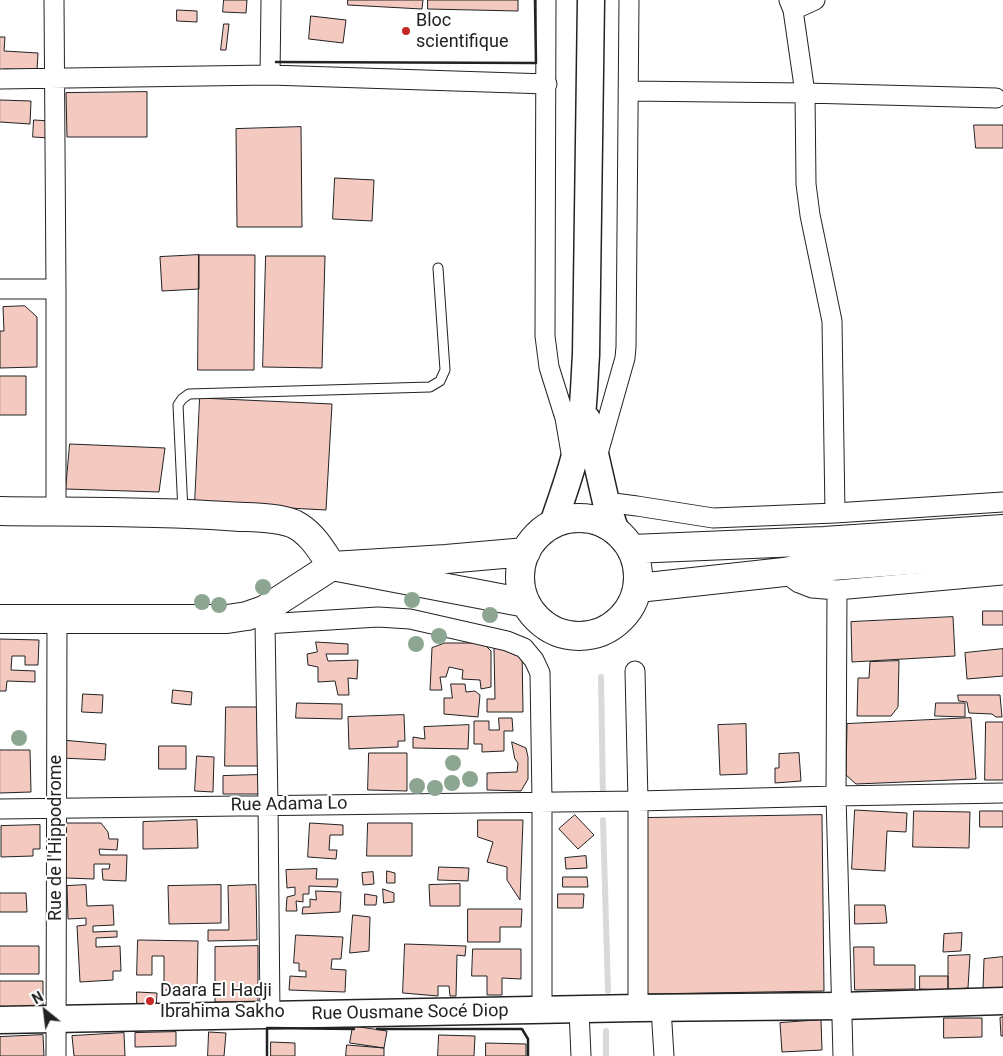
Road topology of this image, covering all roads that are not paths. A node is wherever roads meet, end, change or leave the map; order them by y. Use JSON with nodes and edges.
{"nodes":[{"id":1,"x":54,"y":0,"type":"edge"},
{"id":2,"x":271,"y":0,"type":"edge"},
{"id":3,"x":546,"y":0,"type":"edge"},
{"id":4,"x":591,"y":0,"type":"edge"},
{"id":5,"x":629,"y":0,"type":"edge"},
{"id":6,"x":815,"y":0,"type":"edge"},
{"id":7,"x":791,"y":5,"type":"edge"},
{"id":8,"x":270,"y":75,"type":"junction"},
{"id":9,"x":54,"y":78,"type":"junction"},
{"id":10,"x":0,"y":79,"type":"edge"},
{"id":11,"x":547,"y":84,"type":"junction"},
{"id":12,"x":628,"y":91,"type":"junction"},
{"id":13,"x":805,"y":93,"type":"junction"},
{"id":14,"x":996,"y":98,"type":"dead end"},
{"id":15,"x":438,"y":268,"type":"dead end"},
{"id":16,"x":0,"y":289,"type":"edge"},
{"id":17,"x":56,"y":289,"type":"junction"},
{"id":18,"x":584,"y":462,"type":"junction"},
{"id":19,"x":606,"y":502,"type":"junction"},
{"id":20,"x":1003,"y":502,"type":"edge"},
{"id":21,"x":0,"y":511,"type":"edge"},
{"id":22,"x":56,"y":512,"type":"junction"},
{"id":23,"x":183,"y":513,"type":"junction"},
{"id":24,"x":835,"y":513,"type":"junction"},
{"id":25,"x":553,"y":524,"type":"junction"},
{"id":26,"x":1003,"y":528,"type":"edge"},
{"id":27,"x":624,"y":539,"type":"junction"},
{"id":28,"x":526,"y":552,"type":"junction"},
{"id":29,"x":1003,"y":553,"type":"edge"},
{"id":30,"x":332,"y":566,"type":"junction"},
{"id":31,"x":795,"y":570,"type":"junction"},
{"id":32,"x":1003,"y":575,"type":"edge"},
{"id":33,"x":638,"y":588,"type":"junction"},
{"id":34,"x":838,"y":590,"type":"junction"},
{"id":35,"x":526,"y":603,"type":"junction"},
{"id":36,"x":265,"y":617,"type":"junction"},
{"id":37,"x":0,"y":620,"type":"edge"},
{"id":38,"x":57,"y":620,"type":"junction"},
{"id":39,"x":635,"y":671,"type":"dead end"},
{"id":40,"x":1003,"y":793,"type":"edge"},
{"id":41,"x":836,"y":796,"type":"junction"},
{"id":42,"x":638,"y":801,"type":"junction"},
{"id":43,"x":542,"y":802,"type":"junction"},
{"id":44,"x":268,"y":805,"type":"junction"},
{"id":45,"x":56,"y":808,"type":"junction"},
{"id":46,"x":0,"y":809,"type":"edge"},
{"id":47,"x":1003,"y":1002,"type":"edge"},
{"id":48,"x":841,"y":1006,"type":"junction"},
{"id":49,"x":649,"y":1008,"type":"junction"},
{"id":50,"x":579,"y":1010,"type":"junction"},
{"id":51,"x":542,"y":1011,"type":"junction"},
{"id":52,"x":270,"y":1015,"type":"junction"},
{"id":53,"x":56,"y":1018,"type":"junction"},
{"id":54,"x":0,"y":1020,"type":"edge"},
{"id":55,"x":56,"y":1056,"type":"edge"},
{"id":56,"x":581,"y":1056,"type":"edge"},
{"id":57,"x":664,"y":1056,"type":"edge"},
{"id":58,"x":843,"y":1056,"type":"edge"}],
"edges":[{"from":1,"to":9,"type":"street"},
{"from":2,"to":8,"type":"street"},
{"from":3,"to":11,"type":"street"},
{"from":4,"to":18,"type":"street"},
{"from":5,"to":12,"type":"street"},
{"from":6,"to":7,"type":"street"},
{"from":7,"to":13,"type":"street"},
{"from":8,"to":9,"type":"street"},
{"from":8,"to":11,"type":"street"},
{"from":9,"to":10,"type":"street"},
{"from":9,"to":17,"type":"street"},
{"from":11,"to":18,"type":"street"},
{"from":12,"to":13,"type":"street"},
{"from":12,"to":18,"type":"street"},
{"from":13,"to":14,"type":"street"},
{"from":13,"to":24,"type":"street"},
{"from":15,"to":23,"type":"lane"},
{"from":16,"to":17,"type":"street"},
{"from":17,"to":22,"type":"street"},
{"from":18,"to":19,"type":"street"},
{"from":18,"to":25,"type":"street"},
{"from":19,"to":24,"type":"street"},
{"from":19,"to":27,"type":"street"},
{"from":20,"to":24,"type":"street"},
{"from":21,"to":22,"type":"highway"},
{"from":22,"to":23,"type":"highway"},
{"from":23,"to":30,"type":"highway"},
{"from":25,"to":27,"type":"highway"},
{"from":25,"to":28,"type":"highway"},
{"from":26,"to":27,"type":"highway"},
{"from":27,"to":33,"type":"highway"},
{"from":28,"to":30,"type":"highway"},
{"from":28,"to":35,"type":"highway"},
{"from":29,"to":31,"type":"highway"},
{"from":30,"to":35,"type":"highway"},
{"from":30,"to":36,"type":"highway"},
{"from":31,"to":33,"type":"highway"},
{"from":31,"to":34,"type":"street"},
{"from":32,"to":34,"type":"street"},
{"from":33,"to":35,"type":"highway"},
{"from":34,"to":41,"type":"street"},
{"from":36,"to":38,"type":"highway"},
{"from":36,"to":43,"type":"street"},
{"from":36,"to":44,"type":"street"},
{"from":37,"to":38,"type":"highway"},
{"from":38,"to":45,"type":"street","name":"Rue de l'Hippodrome"},
{"from":39,"to":42,"type":"street"},
{"from":40,"to":41,"type":"street","name":"Rue Adama Lo"},
{"from":41,"to":42,"type":"street","name":"Rue Adama Lo"},
{"from":41,"to":48,"type":"street"},
{"from":42,"to":43,"type":"street","name":"Rue Adama Lo"},
{"from":42,"to":49,"type":"street"},
{"from":43,"to":44,"type":"street","name":"Rue Adama Lo"},
{"from":43,"to":51,"type":"street"},
{"from":44,"to":45,"type":"street","name":"Rue Adama Lo"},
{"from":44,"to":52,"type":"street"},
{"from":45,"to":46,"type":"street","name":"Rue Adama Lo"},
{"from":45,"to":53,"type":"street","name":"Rue de l'Hippodrome"},
{"from":47,"to":48,"type":"street","name":"Rue Ousmane Socé Diop"},
{"from":48,"to":49,"type":"street","name":"Rue Ousmane Socé Diop"},
{"from":48,"to":58,"type":"street"},
{"from":49,"to":50,"type":"street","name":"Rue Ousmane Socé Diop"},
{"from":49,"to":57,"type":"street"},
{"from":50,"to":51,"type":"street","name":"Rue Ousmane Socé Diop"},
{"from":50,"to":56,"type":"street"},
{"from":51,"to":52,"type":"street","name":"Rue Ousmane Socé Diop"},
{"from":52,"to":53,"type":"street","name":"Rue Ousmane Socé Diop"},
{"from":53,"to":54,"type":"street","name":"Rue Ousmane Socé Diop"},
{"from":53,"to":55,"type":"street","name":"Rue de l'Hippodrome"}]}
